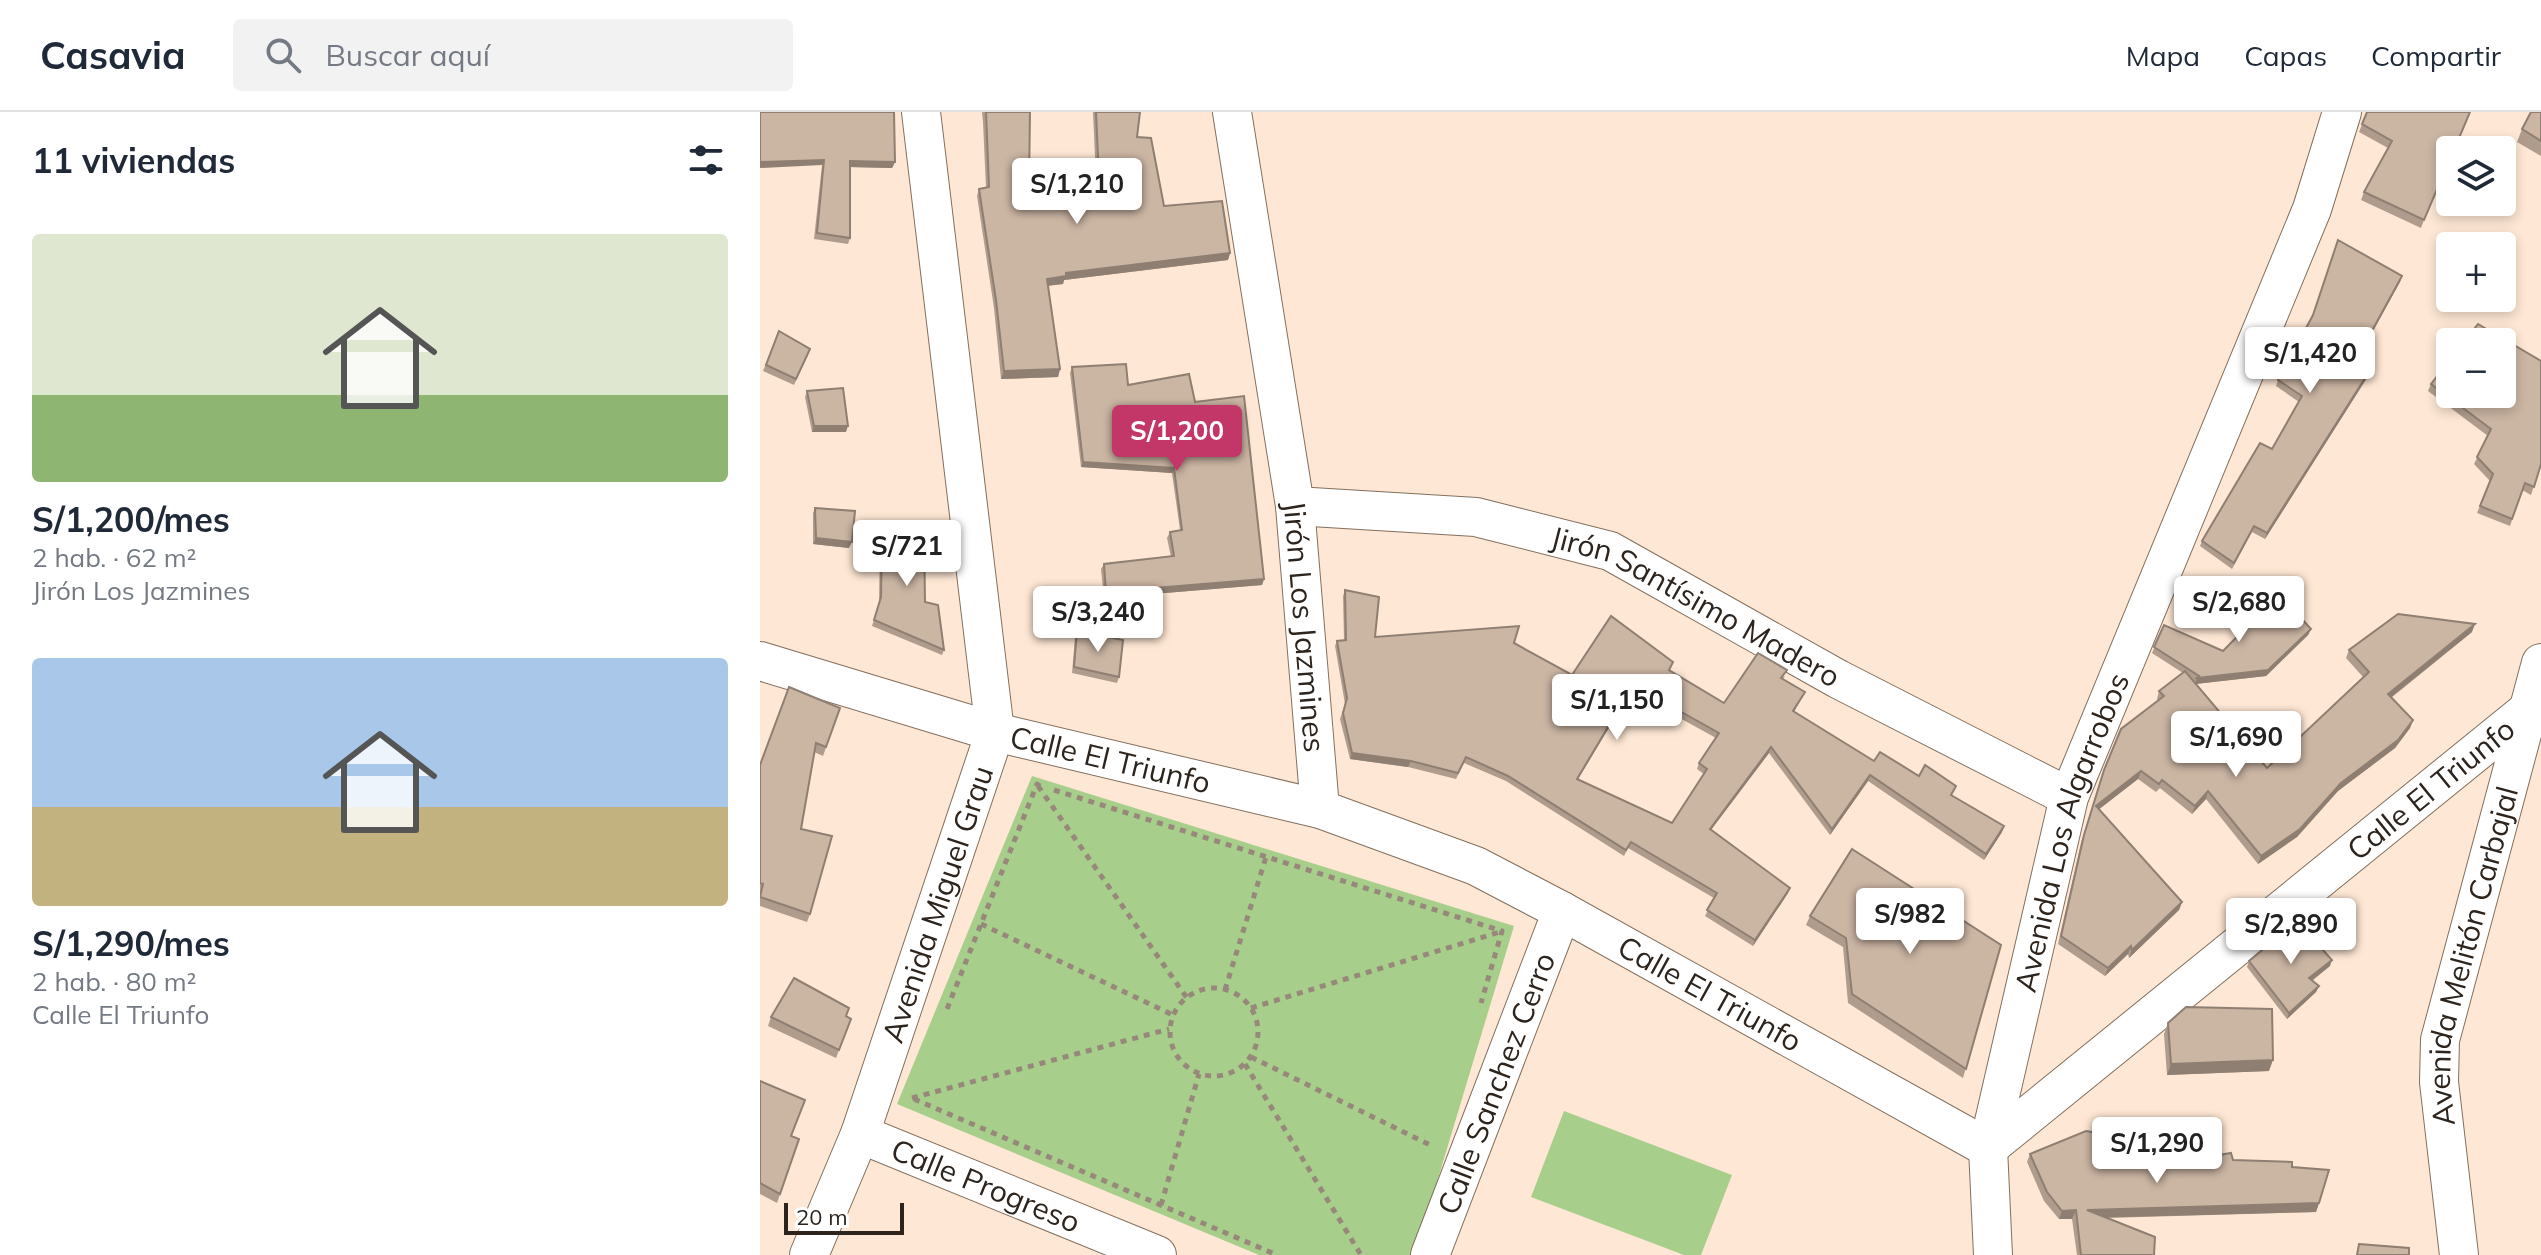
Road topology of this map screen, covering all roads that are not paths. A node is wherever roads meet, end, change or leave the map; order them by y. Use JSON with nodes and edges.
{"nodes":[{"id":1,"x":921,"y":112,"type":"edge"},
{"id":2,"x":1232,"y":112,"type":"edge"},
{"id":3,"x":2342,"y":112,"type":"edge"},
{"id":4,"x":1295,"y":506,"type":"junction"},
{"id":5,"x":760,"y":661,"type":"edge"},
{"id":6,"x":2541,"y":663,"type":"edge"},
{"id":7,"x":2528,"y":710,"type":"junction"},
{"id":8,"x":995,"y":732,"type":"junction"},
{"id":9,"x":2069,"y":797,"type":"junction"},
{"id":10,"x":1320,"y":809,"type":"junction"},
{"id":11,"x":1562,"y":911,"type":"junction"},
{"id":12,"x":860,"y":1134,"type":"junction"},
{"id":13,"x":1988,"y":1148,"type":"junction"},
{"id":14,"x":809,"y":1255,"type":"edge"},
{"id":15,"x":1157,"y":1255,"type":"edge"},
{"id":16,"x":1430,"y":1255,"type":"edge"},
{"id":17,"x":1993,"y":1255,"type":"edge"},
{"id":18,"x":2459,"y":1255,"type":"edge"}],
"edges":[{"from":1,"to":8,"type":"street","name":"Avenida Miguel Grau"},
{"from":2,"to":4,"type":"street","name":"Jirón Los Jazmines"},
{"from":3,"to":9,"type":"street","name":"Avenida Los Algarrobos"},
{"from":4,"to":9,"type":"street","name":"Jirón Santísimo Madero"},
{"from":4,"to":10,"type":"street","name":"Jirón Los Jazmines"},
{"from":5,"to":8,"type":"street","name":"Calle El Triunfo"},
{"from":6,"to":7,"type":"street","name":"Avenida Melitón Carbajal"},
{"from":7,"to":13,"type":"street","name":"Calle El Triunfo"},
{"from":7,"to":18,"type":"street","name":"Avenida Melitón Carbajal"},
{"from":8,"to":10,"type":"street","name":"Calle El Triunfo"},
{"from":8,"to":12,"type":"street","name":"Avenida Miguel Grau"},
{"from":9,"to":13,"type":"street","name":"Avenida Los Algarrobos"},
{"from":10,"to":11,"type":"street","name":"Calle El Triunfo"},
{"from":11,"to":13,"type":"street","name":"Calle El Triunfo"},
{"from":11,"to":16,"type":"street","name":"Calle Sanchez Cerro"},
{"from":12,"to":14,"type":"street","name":"Avenida Miguel Grau"},
{"from":12,"to":15,"type":"street","name":"Calle Progreso"},
{"from":13,"to":17,"type":"street","name":"Avenida Los Algarrobos"}]}
